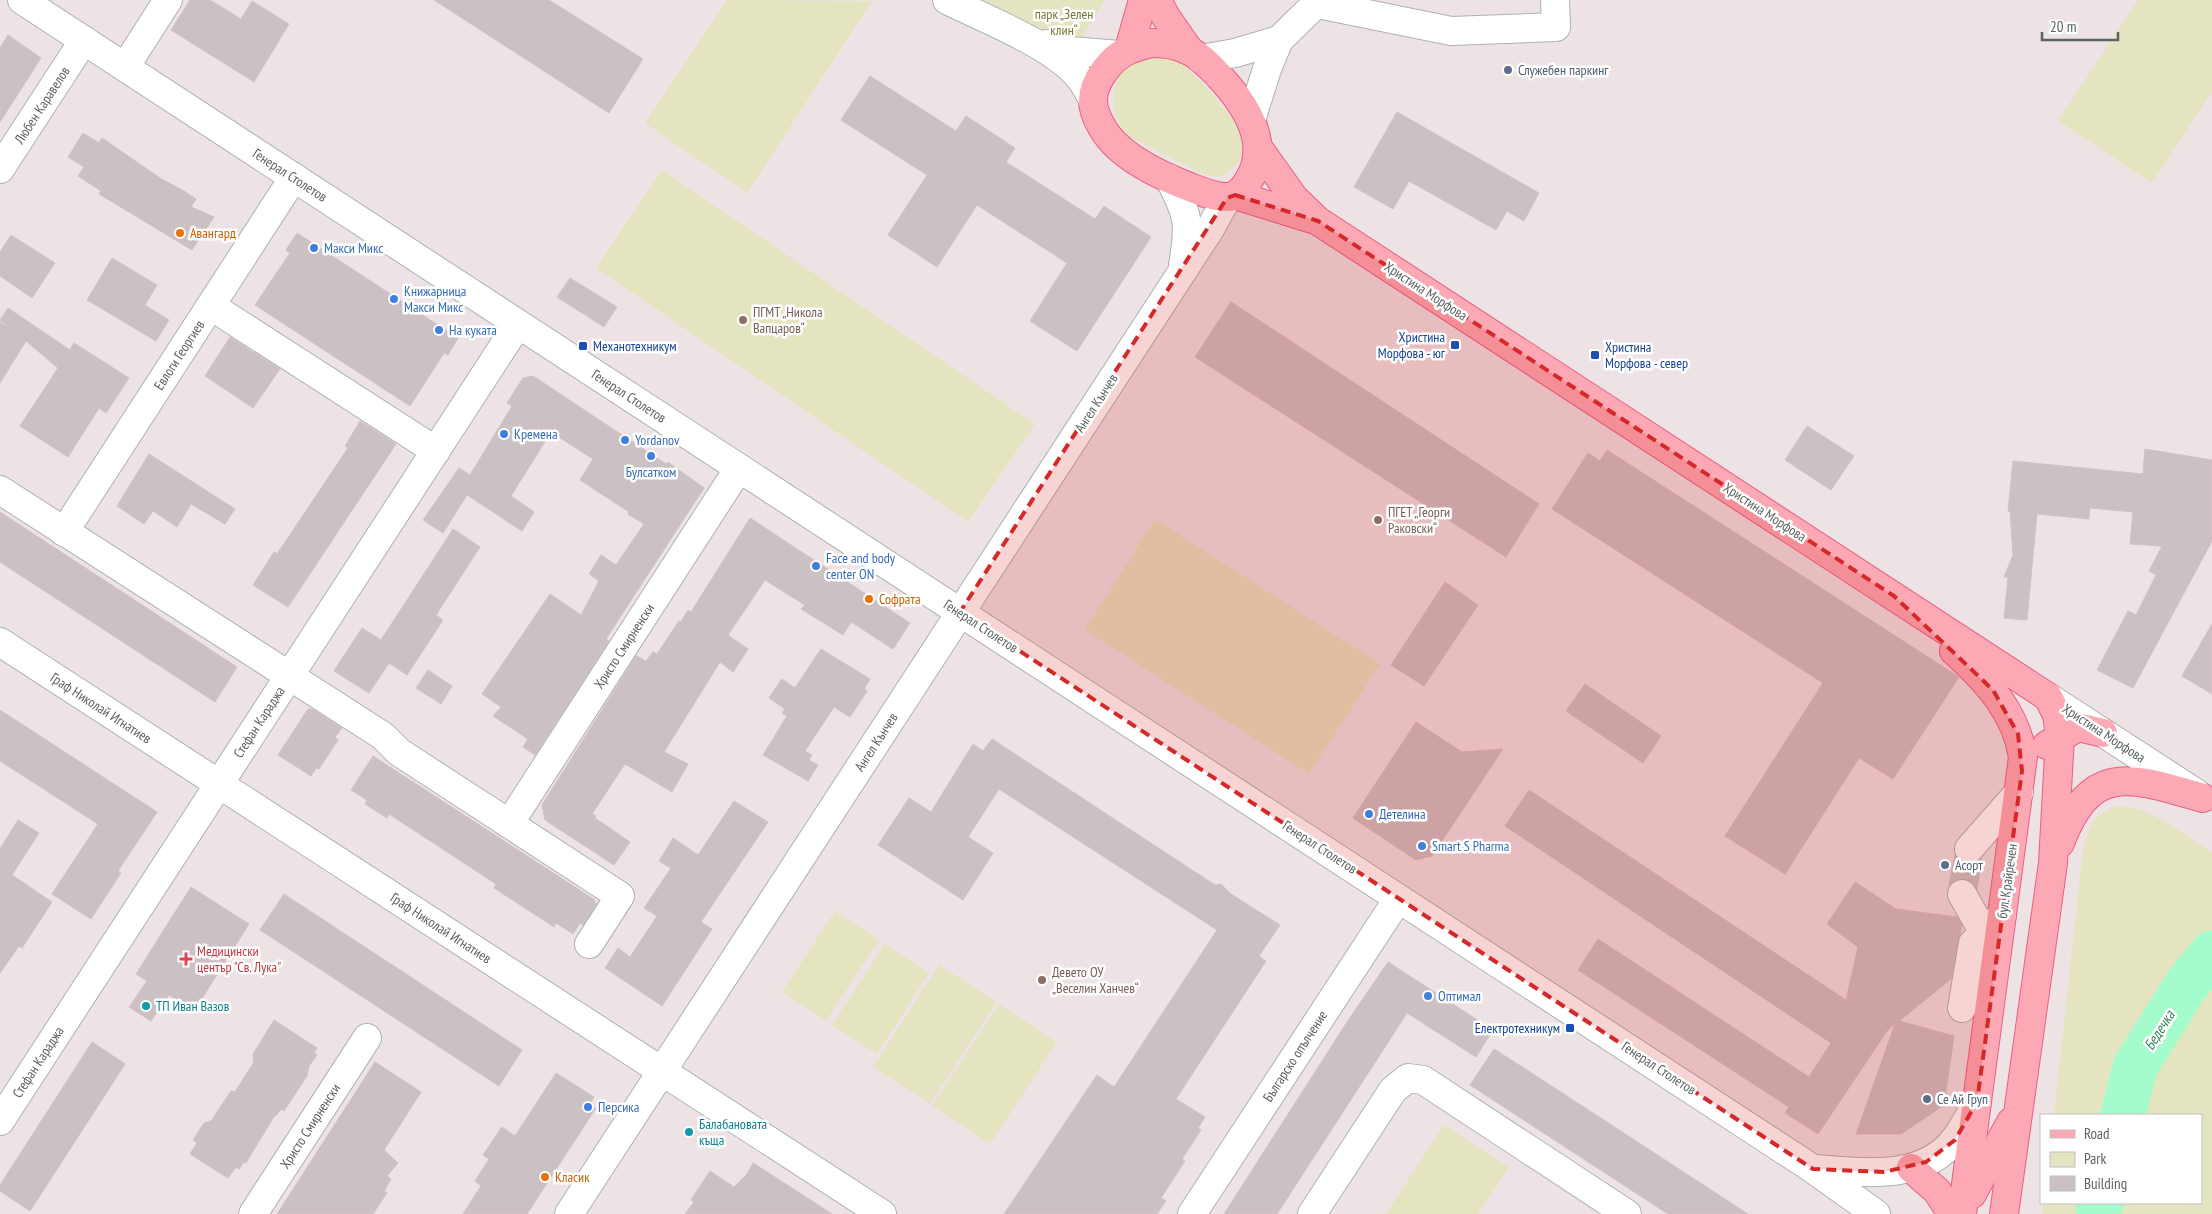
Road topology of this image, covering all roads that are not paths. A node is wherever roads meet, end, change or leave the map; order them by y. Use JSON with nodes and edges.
{"nodes":[{"id":1,"x":22,"y":0,"type":"edge"},
{"id":2,"x":168,"y":0,"type":"edge"},
{"id":3,"x":947,"y":0,"type":"edge"},
{"id":4,"x":1143,"y":0,"type":"edge"},
{"id":5,"x":1158,"y":0,"type":"edge"},
{"id":6,"x":1555,"y":0,"type":"edge"},
{"id":7,"x":1319,"y":2,"type":"edge"},
{"id":8,"x":84,"y":40,"type":"junction"},
{"id":9,"x":1027,"y":40,"type":"junction"},
{"id":10,"x":1279,"y":40,"type":"junction"},
{"id":11,"x":1125,"y":52,"type":"junction"},
{"id":12,"x":1195,"y":54,"type":"junction"},
{"id":13,"x":125,"y":67,"type":"junction"},
{"id":14,"x":1093,"y":100,"type":"junction"},
{"id":15,"x":1251,"y":120,"type":"junction"},
{"id":16,"x":1259,"y":149,"type":"junction"},
{"id":17,"x":0,"y":169,"type":"edge"},
{"id":18,"x":294,"y":177,"type":"junction"},
{"id":19,"x":1169,"y":178,"type":"junction"},
{"id":20,"x":1231,"y":196,"type":"junction"},
{"id":21,"x":1318,"y":221,"type":"junction"},
{"id":22,"x":1182,"y":271,"type":"junction"},
{"id":23,"x":211,"y":306,"type":"junction"},
{"id":24,"x":518,"y":324,"type":"junction"},
{"id":25,"x":436,"y":451,"type":"junction"},
{"id":26,"x":739,"y":468,"type":"junction"},
{"id":27,"x":0,"y":490,"type":"edge"},
{"id":28,"x":64,"y":532,"type":"junction"},
{"id":29,"x":1894,"y":596,"type":"junction"},
{"id":30,"x":960,"y":612,"type":"junction"},
{"id":31,"x":0,"y":642,"type":"edge"},
{"id":32,"x":289,"y":676,"type":"junction"},
{"id":33,"x":2048,"y":697,"type":"junction"},
{"id":34,"x":2103,"y":733,"type":"junction"},
{"id":35,"x":2060,"y":736,"type":"junction"},
{"id":36,"x":2020,"y":781,"type":"junction"},
{"id":37,"x":219,"y":784,"type":"junction"},
{"id":38,"x":2208,"y":801,"type":"edge"},
{"id":39,"x":509,"y":824,"type":"junction"},
{"id":40,"x":1969,"y":849,"type":"tunnel mouth"},
{"id":41,"x":2053,"y":864,"type":"junction"},
{"id":42,"x":1962,"y":894,"type":"dead end"},
{"id":43,"x":1398,"y":899,"type":"junction"},
{"id":44,"x":1994,"y":934,"type":"junction"},
{"id":45,"x":588,"y":944,"type":"dead end"},
{"id":46,"x":1962,"y":1008,"type":"dead end"},
{"id":47,"x":368,"y":1038,"type":"dead end"},
{"id":48,"x":662,"y":1071,"type":"junction"},
{"id":49,"x":1977,"y":1102,"type":"junction"},
{"id":50,"x":2018,"y":1110,"type":"junction"},
{"id":51,"x":0,"y":1121,"type":"edge"},
{"id":52,"x":1912,"y":1168,"type":"junction"},
{"id":53,"x":1813,"y":1169,"type":"junction"},
{"id":54,"x":253,"y":1214,"type":"edge"},
{"id":55,"x":569,"y":1214,"type":"edge"},
{"id":56,"x":882,"y":1214,"type":"edge"},
{"id":57,"x":1192,"y":1214,"type":"edge"},
{"id":58,"x":1312,"y":1214,"type":"edge"},
{"id":59,"x":1627,"y":1214,"type":"edge"},
{"id":60,"x":1876,"y":1214,"type":"edge"},
{"id":61,"x":1959,"y":1214,"type":"edge"},
{"id":62,"x":2004,"y":1214,"type":"edge"}],
"edges":[{"from":1,"to":8,"type":"street","name":"Генерал Столетов"},
{"from":2,"to":13,"type":"street"},
{"from":3,"to":9,"type":"street"},
{"from":4,"to":11,"type":"main road"},
{"from":5,"to":12,"type":"main road"},
{"from":6,"to":7,"type":"street"},
{"from":7,"to":10,"type":"street"},
{"from":8,"to":13,"type":"street","name":"Генерал Столетов"},
{"from":8,"to":17,"type":"street","name":"Любен Каравелов"},
{"from":9,"to":11,"type":"street"},
{"from":9,"to":14,"type":"street"},
{"from":10,"to":12,"type":"street"},
{"from":10,"to":15,"type":"street"},
{"from":11,"to":12,"type":"main road"},
{"from":11,"to":14,"type":"main road"},
{"from":12,"to":15,"type":"main road"},
{"from":13,"to":18,"type":"street","name":"Генерал Столетов"},
{"from":14,"to":19,"type":"main road"},
{"from":15,"to":16,"type":"main road"},
{"from":16,"to":20,"type":"main road"},
{"from":16,"to":21,"type":"main road","name":"Христина Морфова"},
{"from":18,"to":23,"type":"street","name":"Евлоги Георгиев"},
{"from":18,"to":24,"type":"street","name":"Генерал Столетов"},
{"from":19,"to":20,"type":"main road"},
{"from":19,"to":22,"type":"street","name":"Ангел Кънчев"},
{"from":20,"to":21,"type":"main road","name":"Христина Морфова"},
{"from":20,"to":22,"type":"street","name":"Ангел Кънчев"},
{"from":21,"to":29,"type":"main road","name":"Христина Морфова"},
{"from":22,"to":30,"type":"street","name":"Ангел Кънчев"},
{"from":23,"to":25,"type":"street"},
{"from":23,"to":28,"type":"street","name":"Евлоги Георгиев"},
{"from":24,"to":25,"type":"street","name":"Стефан Караджа"},
{"from":24,"to":26,"type":"street","name":"Генерал Столетов"},
{"from":25,"to":32,"type":"street","name":"Стефан Караджа"},
{"from":26,"to":30,"type":"street","name":"Генерал Столетов"},
{"from":26,"to":39,"type":"street","name":"Христо Смирненски"},
{"from":27,"to":28,"type":"street"},
{"from":28,"to":32,"type":"street"},
{"from":29,"to":33,"type":"main road","name":"Христина Морфова"},
{"from":29,"to":36,"type":"main road","name":"бул. Крайречен"},
{"from":30,"to":43,"type":"street","name":"Генерал Столетов"},
{"from":30,"to":48,"type":"street","name":"Ангел Кънчев"},
{"from":31,"to":37,"type":"street","name":"Граф Николай Игнатиев"},
{"from":32,"to":37,"type":"street","name":"Стефан Караджа"},
{"from":32,"to":39,"type":"street"},
{"from":33,"to":34,"type":"street","name":"Христина Морфова"},
{"from":33,"to":35,"type":"main road"},
{"from":34,"to":35,"type":"main road"},
{"from":34,"to":38,"type":"street","name":"Христина Морфова"},
{"from":35,"to":36,"type":"main road"},
{"from":35,"to":41,"type":"main road"},
{"from":36,"to":40,"type":"street"},
{"from":36,"to":44,"type":"main road","name":"бул. Крайречен"},
{"from":37,"to":48,"type":"street","name":"Граф Николай Игнатиев"},
{"from":37,"to":51,"type":"street","name":"Стефан Караджа"},
{"from":38,"to":41,"type":"main road"},
{"from":39,"to":45,"type":"street"},
{"from":41,"to":50,"type":"main road"},
{"from":42,"to":44,"type":"street"},
{"from":43,"to":53,"type":"street","name":"Генерал Столетов"},
{"from":43,"to":57,"type":"street","name":"Българско опълчение"},
{"from":44,"to":46,"type":"street"},
{"from":44,"to":49,"type":"main road","name":"бул. Крайречен"},
{"from":47,"to":54,"type":"street","name":"Христо Смирненски"},
{"from":48,"to":55,"type":"street","name":"Ангел Кънчев"},
{"from":48,"to":56,"type":"street","name":"Граф Николай Игнатиев"},
{"from":49,"to":52,"type":"street"},
{"from":49,"to":61,"type":"main road","name":"бул. Крайречен"},
{"from":50,"to":61,"type":"main road"},
{"from":50,"to":62,"type":"main road"},
{"from":52,"to":53,"type":"street"},
{"from":52,"to":61,"type":"main road"},
{"from":53,"to":60,"type":"street","name":"Генерал Столетов"},
{"from":58,"to":59,"type":"street"}]}
